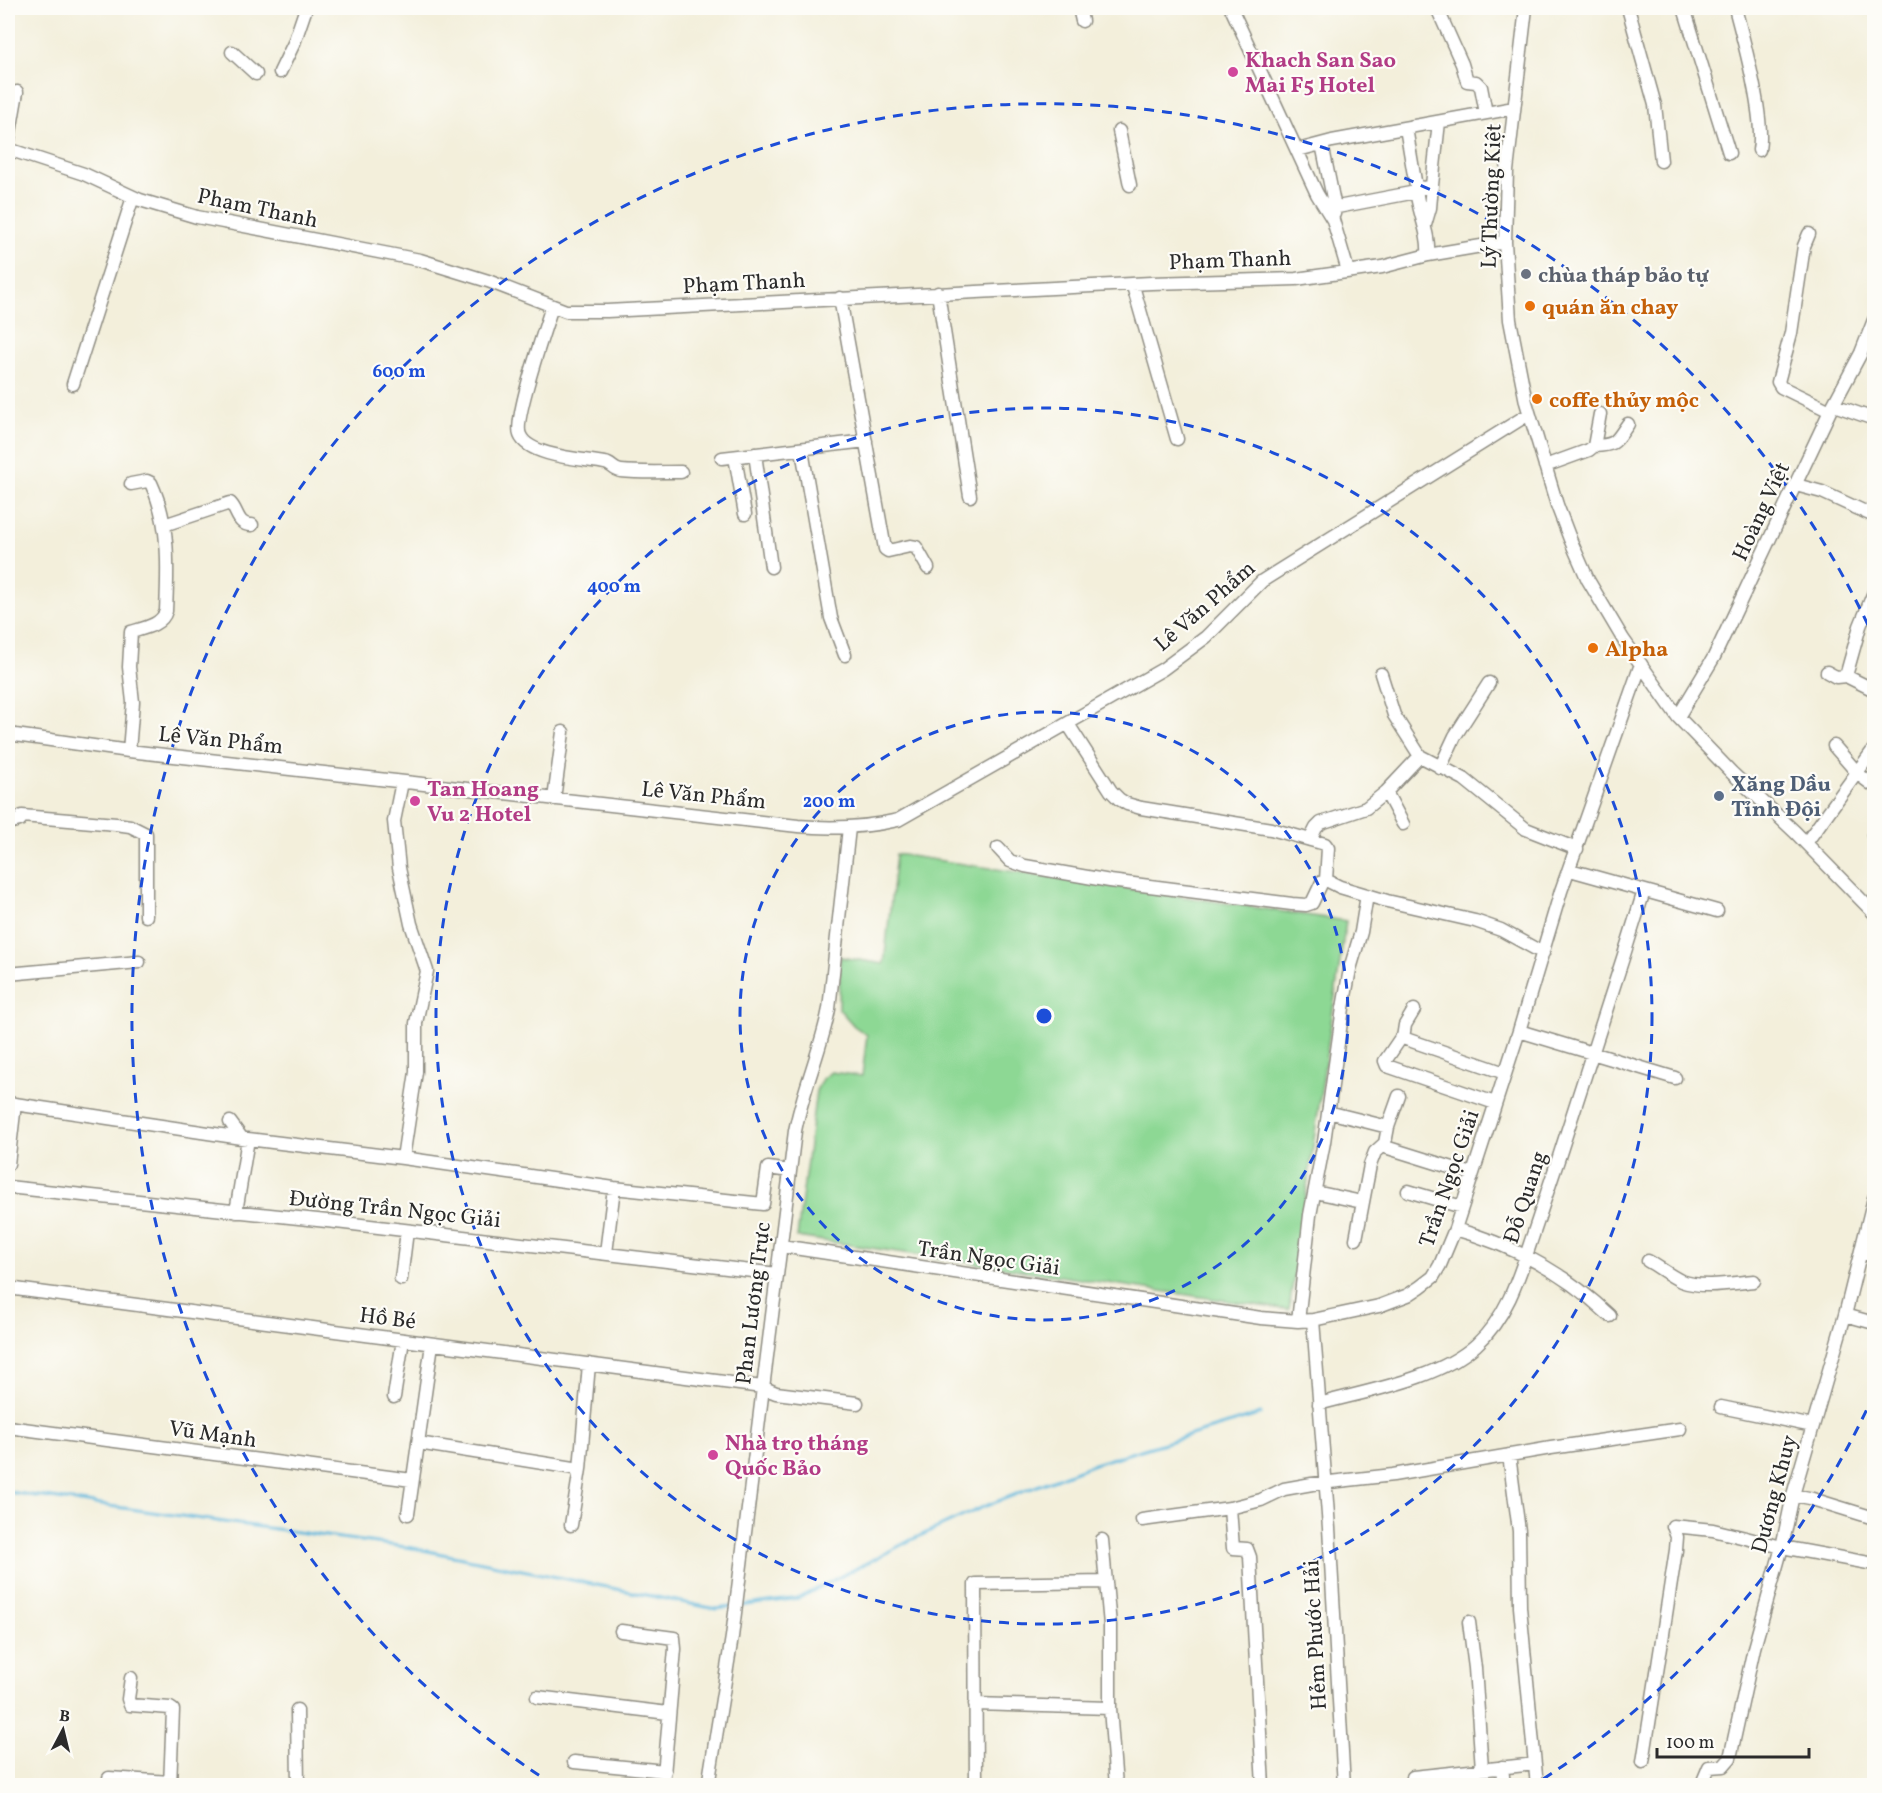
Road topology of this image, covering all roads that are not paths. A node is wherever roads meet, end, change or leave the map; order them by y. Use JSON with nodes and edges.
{"nodes":[{"id":1,"x":306,"y":8,"type":"edge"},
{"id":2,"x":1079,"y":8,"type":"edge"},
{"id":3,"x":1231,"y":8,"type":"edge"},
{"id":4,"x":1437,"y":8,"type":"edge"},
{"id":5,"x":1526,"y":8,"type":"edge"},
{"id":6,"x":1628,"y":8,"type":"edge"},
{"id":7,"x":1684,"y":8,"type":"edge"},
{"id":8,"x":1735,"y":8,"type":"edge"},
{"id":9,"x":1082,"y":21,"type":"dead end"},
{"id":10,"x":232,"y":52,"type":"dead end"},
{"id":11,"x":280,"y":72,"type":"dead end"},
{"id":12,"x":256,"y":74,"type":"dead end"},
{"id":13,"x":17,"y":93,"type":"dead end"},
{"id":14,"x":1514,"y":108,"type":"junction"},
{"id":15,"x":1486,"y":113,"type":"junction"},
{"id":16,"x":1439,"y":122,"type":"junction"},
{"id":17,"x":1406,"y":128,"type":"junction"},
{"id":18,"x":1119,"y":131,"type":"dead end"},
{"id":19,"x":8,"y":144,"type":"edge"},
{"id":20,"x":1323,"y":144,"type":"junction"},
{"id":21,"x":8,"y":149,"type":"edge"},
{"id":22,"x":1298,"y":150,"type":"junction"},
{"id":23,"x":1759,"y":150,"type":"dead end"},
{"id":24,"x":1728,"y":153,"type":"dead end"},
{"id":25,"x":1661,"y":161,"type":"dead end"},
{"id":26,"x":1130,"y":185,"type":"dead end"},
{"id":27,"x":1432,"y":186,"type":"junction"},
{"id":28,"x":1416,"y":189,"type":"junction"},
{"id":29,"x":133,"y":197,"type":"junction"},
{"id":30,"x":1332,"y":212,"type":"junction"},
{"id":31,"x":1425,"y":225,"type":"junction"},
{"id":32,"x":1809,"y":234,"type":"dead end"},
{"id":33,"x":1505,"y":242,"type":"junction"},
{"id":34,"x":1428,"y":255,"type":"junction"},
{"id":35,"x":1348,"y":271,"type":"junction"},
{"id":36,"x":1133,"y":286,"type":"junction"},
{"id":37,"x":938,"y":294,"type":"junction"},
{"id":38,"x":840,"y":298,"type":"junction"},
{"id":39,"x":552,"y":306,"type":"junction"},
{"id":40,"x":1875,"y":320,"type":"edge"},
{"id":41,"x":73,"y":384,"type":"dead end"},
{"id":42,"x":1832,"y":408,"type":"junction"},
{"id":43,"x":1529,"y":414,"type":"junction"},
{"id":44,"x":1600,"y":414,"type":"dead end"},
{"id":45,"x":1875,"y":419,"type":"edge"},
{"id":46,"x":1628,"y":424,"type":"dead end"},
{"id":47,"x":1177,"y":439,"type":"dead end"},
{"id":48,"x":866,"y":441,"type":"junction"},
{"id":49,"x":1594,"y":446,"type":"junction"},
{"id":50,"x":802,"y":450,"type":"junction"},
{"id":51,"x":755,"y":454,"type":"junction"},
{"id":52,"x":1545,"y":466,"type":"junction"},
{"id":53,"x":681,"y":472,"type":"dead end"},
{"id":54,"x":131,"y":484,"type":"dead end"},
{"id":55,"x":1796,"y":485,"type":"junction"},
{"id":56,"x":970,"y":495,"type":"dead end"},
{"id":57,"x":745,"y":514,"type":"dead end"},
{"id":58,"x":1875,"y":516,"type":"edge"},
{"id":59,"x":164,"y":525,"type":"junction"},
{"id":60,"x":252,"y":525,"type":"dead end"},
{"id":61,"x":771,"y":567,"type":"dead end"},
{"id":62,"x":928,"y":568,"type":"dead end"},
{"id":63,"x":1875,"y":592,"type":"edge"},
{"id":64,"x":845,"y":655,"type":"dead end"},
{"id":65,"x":1641,"y":664,"type":"junction"},
{"id":66,"x":1827,"y":672,"type":"dead end"},
{"id":67,"x":1381,"y":674,"type":"dead end"},
{"id":68,"x":1846,"y":676,"type":"junction"},
{"id":69,"x":1489,"y":683,"type":"dead end"},
{"id":70,"x":1875,"y":690,"type":"edge"},
{"id":71,"x":1678,"y":717,"type":"junction"},
{"id":72,"x":1068,"y":724,"type":"junction"},
{"id":73,"x":563,"y":732,"type":"dead end"},
{"id":74,"x":8,"y":734,"type":"edge"},
{"id":75,"x":1834,"y":746,"type":"dead end"},
{"id":76,"x":1875,"y":749,"type":"edge"},
{"id":77,"x":129,"y":750,"type":"junction"},
{"id":78,"x":1420,"y":756,"type":"junction"},
{"id":79,"x":1440,"y":768,"type":"junction"},
{"id":80,"x":1858,"y":773,"type":"junction"},
{"id":81,"x":402,"y":782,"type":"junction"},
{"id":82,"x":1875,"y":786,"type":"edge"},
{"id":83,"x":1386,"y":792,"type":"junction"},
{"id":84,"x":554,"y":799,"type":"junction"},
{"id":85,"x":16,"y":820,"type":"edge"},
{"id":86,"x":1403,"y":824,"type":"dead end"},
{"id":87,"x":849,"y":828,"type":"junction"},
{"id":88,"x":1310,"y":840,"type":"junction"},
{"id":89,"x":1806,"y":843,"type":"junction"},
{"id":90,"x":998,"y":848,"type":"dead end"},
{"id":91,"x":1577,"y":849,"type":"junction"},
{"id":92,"x":1570,"y":870,"type":"junction"},
{"id":93,"x":1326,"y":880,"type":"junction"},
{"id":94,"x":1644,"y":891,"type":"junction"},
{"id":95,"x":1366,"y":895,"type":"junction"},
{"id":96,"x":1717,"y":911,"type":"dead end"},
{"id":97,"x":1875,"y":913,"type":"edge"},
{"id":98,"x":146,"y":916,"type":"dead end"},
{"id":99,"x":1543,"y":953,"type":"junction"},
{"id":100,"x":139,"y":962,"type":"dead end"},
{"id":101,"x":8,"y":974,"type":"edge"},
{"id":102,"x":1414,"y":1010,"type":"dead end"},
{"id":103,"x":1519,"y":1031,"type":"junction"},
{"id":104,"x":1403,"y":1038,"type":"junction"},
{"id":105,"x":1593,"y":1055,"type":"junction"},
{"id":106,"x":1505,"y":1073,"type":"junction"},
{"id":107,"x":1675,"y":1078,"type":"dead end"},
{"id":108,"x":1399,"y":1096,"type":"dead end"},
{"id":109,"x":11,"y":1103,"type":"edge"},
{"id":110,"x":1495,"y":1103,"type":"junction"},
{"id":111,"x":1328,"y":1112,"type":"junction"},
{"id":112,"x":230,"y":1122,"type":"dead end"},
{"id":113,"x":1388,"y":1127,"type":"junction"},
{"id":114,"x":245,"y":1138,"type":"junction"},
{"id":115,"x":1382,"y":1146,"type":"junction"},
{"id":116,"x":403,"y":1158,"type":"junction"},
{"id":117,"x":8,"y":1164,"type":"edge"},
{"id":118,"x":790,"y":1171,"type":"junction"},
{"id":119,"x":1472,"y":1174,"type":"junction"},
{"id":120,"x":8,"y":1187,"type":"edge"},
{"id":121,"x":614,"y":1188,"type":"junction"},
{"id":122,"x":1315,"y":1191,"type":"junction"},
{"id":123,"x":1408,"y":1191,"type":"dead end"},
{"id":124,"x":1875,"y":1198,"type":"edge"},
{"id":125,"x":1362,"y":1202,"type":"junction"},
{"id":126,"x":1462,"y":1207,"type":"junction"},
{"id":127,"x":237,"y":1212,"type":"junction"},
{"id":128,"x":1455,"y":1229,"type":"junction"},
{"id":129,"x":407,"y":1231,"type":"junction"},
{"id":130,"x":1356,"y":1239,"type":"dead end"},
{"id":131,"x":781,"y":1246,"type":"junction"},
{"id":132,"x":1862,"y":1252,"type":"junction"},
{"id":133,"x":606,"y":1253,"type":"junction"},
{"id":134,"x":1526,"y":1255,"type":"junction"},
{"id":135,"x":1875,"y":1256,"type":"edge"},
{"id":136,"x":1648,"y":1261,"type":"dead end"},
{"id":137,"x":777,"y":1274,"type":"junction"},
{"id":138,"x":401,"y":1279,"type":"dead end"},
{"id":139,"x":1754,"y":1281,"type":"dead end"},
{"id":140,"x":8,"y":1288,"type":"edge"},
{"id":141,"x":1845,"y":1315,"type":"junction"},
{"id":142,"x":1610,"y":1316,"type":"dead end"},
{"id":143,"x":1313,"y":1320,"type":"junction"},
{"id":144,"x":1298,"y":1321,"type":"junction"},
{"id":145,"x":1875,"y":1323,"type":"edge"},
{"id":146,"x":403,"y":1340,"type":"junction"},
{"id":147,"x":432,"y":1344,"type":"junction"},
{"id":148,"x":589,"y":1364,"type":"junction"},
{"id":149,"x":762,"y":1387,"type":"junction"},
{"id":150,"x":394,"y":1397,"type":"dead end"},
{"id":151,"x":857,"y":1402,"type":"dead end"},
{"id":152,"x":1319,"y":1404,"type":"junction"},
{"id":153,"x":1721,"y":1407,"type":"dead end"},
{"id":154,"x":1813,"y":1426,"type":"junction"},
{"id":155,"x":8,"y":1427,"type":"edge"},
{"id":156,"x":1680,"y":1429,"type":"dead end"},
{"id":157,"x":418,"y":1443,"type":"junction"},
{"id":158,"x":1509,"y":1455,"type":"junction"},
{"id":159,"x":580,"y":1469,"type":"junction"},
{"id":160,"x":412,"y":1480,"type":"junction"},
{"id":161,"x":1325,"y":1482,"type":"junction"},
{"id":162,"x":1793,"y":1495,"type":"junction"},
{"id":163,"x":1230,"y":1508,"type":"junction"},
{"id":164,"x":408,"y":1514,"type":"dead end"},
{"id":165,"x":1875,"y":1518,"type":"edge"},
{"id":166,"x":1142,"y":1520,"type":"dead end"},
{"id":167,"x":571,"y":1525,"type":"dead end"},
{"id":168,"x":1102,"y":1540,"type":"dead end"},
{"id":169,"x":1782,"y":1547,"type":"junction"},
{"id":170,"x":1875,"y":1564,"type":"edge"},
{"id":171,"x":1106,"y":1582,"type":"junction"},
{"id":172,"x":1469,"y":1622,"type":"dead end"},
{"id":173,"x":621,"y":1631,"type":"dead end"},
{"id":174,"x":131,"y":1677,"type":"dead end"},
{"id":175,"x":537,"y":1697,"type":"dead end"},
{"id":176,"x":975,"y":1704,"type":"junction"},
{"id":177,"x":1110,"y":1708,"type":"junction"},
{"id":178,"x":297,"y":1710,"type":"dead end"},
{"id":179,"x":668,"y":1713,"type":"junction"},
{"id":180,"x":574,"y":1762,"type":"dead end"},
{"id":181,"x":1643,"y":1762,"type":"dead end"},
{"id":182,"x":1534,"y":1764,"type":"junction"},
{"id":183,"x":1502,"y":1767,"type":"junction"},
{"id":184,"x":1482,"y":1769,"type":"junction"},
{"id":185,"x":665,"y":1771,"type":"junction"},
{"id":186,"x":1413,"y":1776,"type":"dead end"},
{"id":187,"x":109,"y":1778,"type":"dead end"},
{"id":188,"x":170,"y":1784,"type":"edge"},
{"id":189,"x":298,"y":1785,"type":"edge"},
{"id":190,"x":663,"y":1785,"type":"edge"},
{"id":191,"x":708,"y":1785,"type":"edge"},
{"id":192,"x":976,"y":1785,"type":"edge"},
{"id":193,"x":1116,"y":1785,"type":"edge"},
{"id":194,"x":1263,"y":1785,"type":"edge"},
{"id":195,"x":1344,"y":1785,"type":"edge"},
{"id":196,"x":1504,"y":1785,"type":"edge"},
{"id":197,"x":1537,"y":1785,"type":"edge"},
{"id":198,"x":1701,"y":1785,"type":"edge"}],
"edges":[{"from":1,"to":11,"type":"street"},
{"from":2,"to":9,"type":"street"},
{"from":3,"to":22,"type":"street"},
{"from":4,"to":15,"type":"street"},
{"from":5,"to":14,"type":"street","name":"Lý Thường Kiệt"},
{"from":6,"to":25,"type":"street"},
{"from":7,"to":24,"type":"street"},
{"from":8,"to":23,"type":"street"},
{"from":10,"to":12,"type":"street"},
{"from":13,"to":19,"type":"street"},
{"from":14,"to":15,"type":"street"},
{"from":14,"to":33,"type":"street","name":"Lý Thường Kiệt"},
{"from":15,"to":16,"type":"street"},
{"from":16,"to":17,"type":"street"},
{"from":16,"to":27,"type":"street"},
{"from":17,"to":20,"type":"street"},
{"from":17,"to":28,"type":"street"},
{"from":18,"to":26,"type":"street"},
{"from":20,"to":22,"type":"street"},
{"from":20,"to":30,"type":"street"},
{"from":21,"to":29,"type":"street","name":"Phạm Thanh"},
{"from":22,"to":30,"type":"street"},
{"from":27,"to":28,"type":"street"},
{"from":27,"to":31,"type":"street"},
{"from":28,"to":30,"type":"street"},
{"from":28,"to":31,"type":"street"},
{"from":29,"to":39,"type":"street","name":"Phạm Thanh"},
{"from":29,"to":41,"type":"street"},
{"from":30,"to":35,"type":"street"},
{"from":31,"to":34,"type":"street"},
{"from":32,"to":42,"type":"street"},
{"from":33,"to":34,"type":"street","name":"Phạm Thanh"},
{"from":33,"to":43,"type":"street","name":"Lý Thường Kiệt"},
{"from":34,"to":35,"type":"street","name":"Phạm Thanh"},
{"from":35,"to":36,"type":"street","name":"Phạm Thanh"},
{"from":36,"to":37,"type":"street","name":"Phạm Thanh"},
{"from":36,"to":47,"type":"street"},
{"from":37,"to":38,"type":"street","name":"Phạm Thanh"},
{"from":37,"to":56,"type":"street"},
{"from":38,"to":39,"type":"street","name":"Phạm Thanh"},
{"from":38,"to":48,"type":"street"},
{"from":39,"to":53,"type":"street"},
{"from":40,"to":42,"type":"street","name":"Hoàng Việt"},
{"from":42,"to":45,"type":"street"},
{"from":42,"to":55,"type":"street","name":"Hoàng Việt"},
{"from":43,"to":52,"type":"street","name":"Lý Thường Kiệt"},
{"from":43,"to":72,"type":"street","name":"Lê Văn Phẩm"},
{"from":44,"to":49,"type":"street"},
{"from":46,"to":49,"type":"street"},
{"from":48,"to":50,"type":"street"},
{"from":48,"to":62,"type":"street"},
{"from":49,"to":52,"type":"street"},
{"from":50,"to":51,"type":"street"},
{"from":50,"to":64,"type":"street"},
{"from":51,"to":57,"type":"street"},
{"from":51,"to":61,"type":"street"},
{"from":52,"to":65,"type":"street","name":"Lý Thường Kiệt"},
{"from":54,"to":59,"type":"street"},
{"from":55,"to":58,"type":"street"},
{"from":55,"to":71,"type":"street","name":"Hoàng Việt"},
{"from":59,"to":60,"type":"street"},
{"from":59,"to":77,"type":"street"},
{"from":63,"to":68,"type":"street"},
{"from":65,"to":71,"type":"street","name":"Lý Thường Kiệt"},
{"from":65,"to":91,"type":"street","name":"Trần Ngọc Giải"},
{"from":66,"to":68,"type":"street"},
{"from":67,"to":78,"type":"street"},
{"from":68,"to":70,"type":"street"},
{"from":69,"to":79,"type":"street"},
{"from":71,"to":89,"type":"street","name":"Lý Thường Kiệt"},
{"from":72,"to":87,"type":"street","name":"Lê Văn Phẩm"},
{"from":72,"to":88,"type":"street"},
{"from":73,"to":84,"type":"street"},
{"from":74,"to":77,"type":"street","name":"Lê Văn Phẩm"},
{"from":75,"to":80,"type":"street"},
{"from":76,"to":80,"type":"street"},
{"from":77,"to":81,"type":"street","name":"Lê Văn Phẩm"},
{"from":78,"to":79,"type":"street"},
{"from":78,"to":83,"type":"street"},
{"from":79,"to":91,"type":"street"},
{"from":80,"to":82,"type":"street"},
{"from":80,"to":89,"type":"street"},
{"from":81,"to":84,"type":"street","name":"Lê Văn Phẩm"},
{"from":81,"to":116,"type":"street"},
{"from":83,"to":86,"type":"street"},
{"from":83,"to":88,"type":"street"},
{"from":84,"to":87,"type":"street","name":"Lê Văn Phẩm"},
{"from":85,"to":98,"type":"street"},
{"from":87,"to":118,"type":"street","name":"Phan Lương Trực"},
{"from":88,"to":93,"type":"street"},
{"from":89,"to":97,"type":"street","name":"Lý Thường Kiệt"},
{"from":90,"to":93,"type":"street"},
{"from":91,"to":92,"type":"street","name":"Trần Ngọc Giải"},
{"from":92,"to":94,"type":"street"},
{"from":92,"to":99,"type":"street","name":"Trần Ngọc Giải"},
{"from":93,"to":95,"type":"street"},
{"from":94,"to":96,"type":"street"},
{"from":94,"to":105,"type":"street","name":"Đỗ Quang"},
{"from":95,"to":99,"type":"street"},
{"from":95,"to":111,"type":"street"},
{"from":99,"to":103,"type":"street","name":"Trần Ngọc Giải"},
{"from":100,"to":101,"type":"street"},
{"from":102,"to":104,"type":"street"},
{"from":103,"to":105,"type":"street"},
{"from":103,"to":106,"type":"street","name":"Trần Ngọc Giải"},
{"from":104,"to":106,"type":"street"},
{"from":104,"to":110,"type":"street"},
{"from":105,"to":107,"type":"street"},
{"from":105,"to":134,"type":"street","name":"Đỗ Quang"},
{"from":106,"to":110,"type":"street","name":"Trần Ngọc Giải"},
{"from":108,"to":113,"type":"street"},
{"from":109,"to":114,"type":"street"},
{"from":109,"to":117,"type":"street"},
{"from":110,"to":119,"type":"street","name":"Trần Ngọc Giải"},
{"from":111,"to":113,"type":"street"},
{"from":111,"to":122,"type":"street"},
{"from":112,"to":114,"type":"street"},
{"from":113,"to":115,"type":"street"},
{"from":114,"to":116,"type":"street"},
{"from":114,"to":127,"type":"street"},
{"from":115,"to":119,"type":"street"},
{"from":115,"to":125,"type":"street"},
{"from":116,"to":121,"type":"street"},
{"from":118,"to":121,"type":"street"},
{"from":118,"to":131,"type":"street","name":"Phan Lương Trực"},
{"from":119,"to":126,"type":"street","name":"Trần Ngọc Giải"},
{"from":120,"to":127,"type":"street","name":"Đường Trần Ngọc Giải"},
{"from":121,"to":133,"type":"street"},
{"from":122,"to":125,"type":"street"},
{"from":122,"to":144,"type":"street"},
{"from":123,"to":126,"type":"street"},
{"from":124,"to":132,"type":"street","name":"Dương Khuy"},
{"from":125,"to":130,"type":"street"},
{"from":126,"to":128,"type":"street","name":"Trần Ngọc Giải"},
{"from":127,"to":129,"type":"street","name":"Đường Trần Ngọc Giải"},
{"from":128,"to":134,"type":"street"},
{"from":128,"to":143,"type":"street","name":"Trần Ngọc Giải"},
{"from":129,"to":133,"type":"street","name":"Đường Trần Ngọc Giải"},
{"from":129,"to":138,"type":"street"},
{"from":131,"to":137,"type":"street","name":"Phan Lương Trực"},
{"from":131,"to":144,"type":"street","name":"Trần Ngọc Giải"},
{"from":132,"to":135,"type":"street"},
{"from":132,"to":141,"type":"street","name":"Dương Khuy"},
{"from":133,"to":137,"type":"street","name":"Đường Trần Ngọc Giải"},
{"from":134,"to":142,"type":"street"},
{"from":134,"to":152,"type":"street","name":"Đỗ Quang"},
{"from":136,"to":139,"type":"street"},
{"from":137,"to":149,"type":"street","name":"Phan Lương Trực"},
{"from":140,"to":146,"type":"street","name":"Hồ Bé"},
{"from":141,"to":145,"type":"street"},
{"from":141,"to":154,"type":"street","name":"Dương Khuy"},
{"from":143,"to":144,"type":"street","name":"Trần Ngọc Giải"},
{"from":143,"to":152,"type":"street","name":"Hẻm Phước Hải"},
{"from":146,"to":147,"type":"street","name":"Hồ Bé"},
{"from":146,"to":150,"type":"street"},
{"from":147,"to":148,"type":"street","name":"Hồ Bé"},
{"from":147,"to":157,"type":"street"},
{"from":148,"to":149,"type":"street","name":"Hồ Bé"},
{"from":148,"to":159,"type":"street"},
{"from":149,"to":151,"type":"street","name":"Hồ Bé"},
{"from":149,"to":191,"type":"street","name":"Phan Lương Trực"},
{"from":152,"to":161,"type":"street","name":"Hẻm Phước Hải"},
{"from":153,"to":154,"type":"street"},
{"from":154,"to":162,"type":"street","name":"Dương Khuy"},
{"from":155,"to":160,"type":"street","name":"Vũ Mạnh"},
{"from":156,"to":158,"type":"street"},
{"from":157,"to":159,"type":"street"},
{"from":157,"to":160,"type":"street"},
{"from":158,"to":161,"type":"street"},
{"from":158,"to":182,"type":"street"},
{"from":159,"to":167,"type":"street"},
{"from":160,"to":164,"type":"street"},
{"from":161,"to":163,"type":"street"},
{"from":161,"to":195,"type":"street","name":"Hẻm Phước Hải"},
{"from":162,"to":165,"type":"street"},
{"from":162,"to":169,"type":"street","name":"Dương Khuy"},
{"from":163,"to":166,"type":"street"},
{"from":163,"to":194,"type":"street"},
{"from":168,"to":171,"type":"street"},
{"from":169,"to":170,"type":"street"},
{"from":169,"to":181,"type":"street"},
{"from":169,"to":198,"type":"street","name":"Dương Khuy"},
{"from":171,"to":176,"type":"street"},
{"from":171,"to":177,"type":"street"},
{"from":172,"to":184,"type":"street"},
{"from":173,"to":179,"type":"street"},
{"from":174,"to":188,"type":"street"},
{"from":175,"to":179,"type":"street"},
{"from":176,"to":177,"type":"street"},
{"from":176,"to":192,"type":"street"},
{"from":177,"to":193,"type":"street"},
{"from":178,"to":189,"type":"street"},
{"from":179,"to":185,"type":"street"},
{"from":180,"to":185,"type":"street"},
{"from":182,"to":183,"type":"street"},
{"from":182,"to":197,"type":"street"},
{"from":183,"to":184,"type":"street"},
{"from":183,"to":196,"type":"street"},
{"from":184,"to":186,"type":"street"},
{"from":185,"to":190,"type":"street"},
{"from":187,"to":188,"type":"street"}]}
